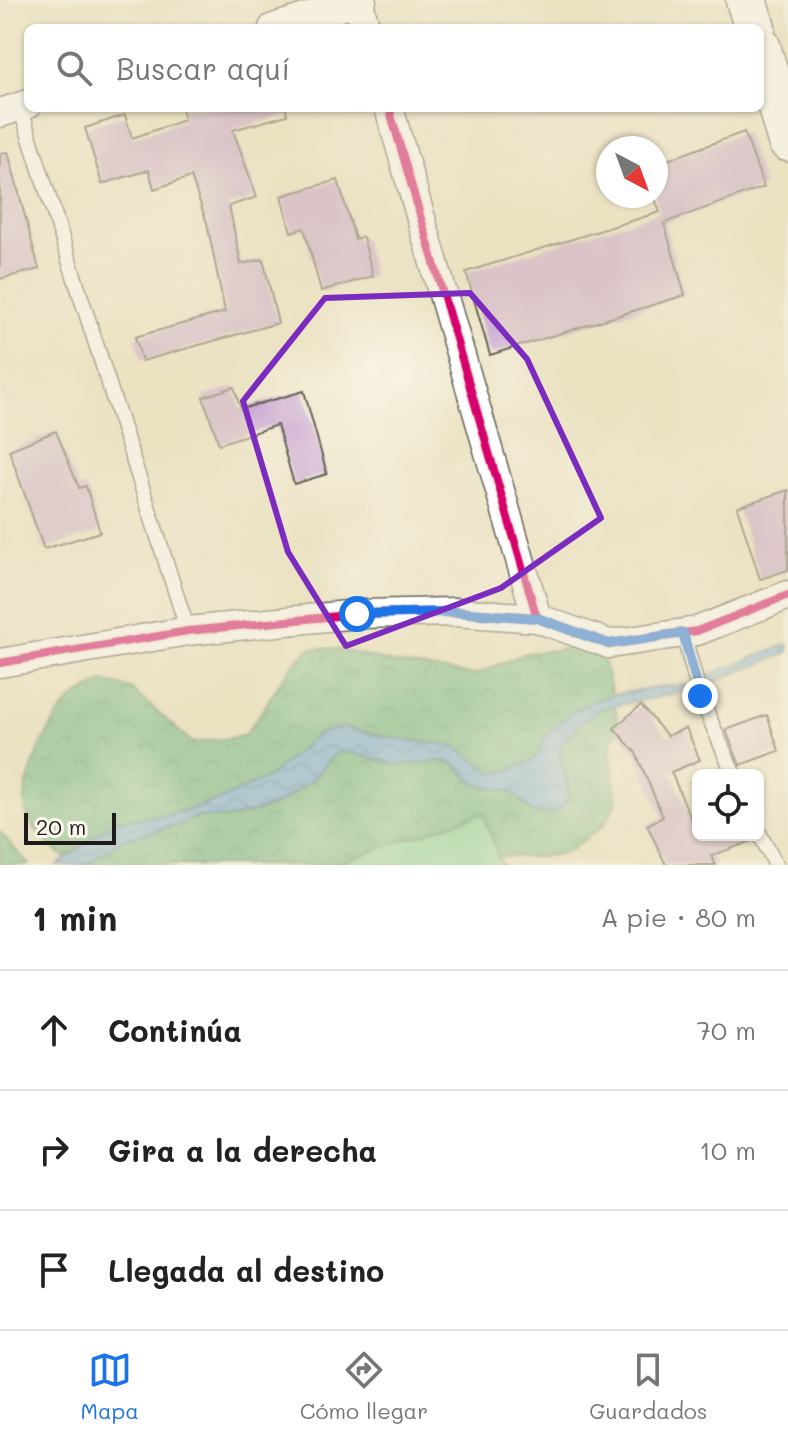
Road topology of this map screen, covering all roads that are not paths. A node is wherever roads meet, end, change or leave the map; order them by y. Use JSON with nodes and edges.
{"nodes":[{"id":1,"x":746,"y":0,"type":"edge"},
{"id":2,"x":362,"y":10,"type":"edge"},
{"id":3,"x":293,"y":24,"type":"edge"},
{"id":4,"x":754,"y":24,"type":"edge"},
{"id":5,"x":764,"y":60,"type":"edge"},
{"id":6,"x":16,"y":108,"type":"edge"},
{"id":7,"x":390,"y":112,"type":"edge"},
{"id":8,"x":788,"y":141,"type":"edge"},
{"id":9,"x":788,"y":595,"type":"edge"},
{"id":10,"x":537,"y":618,"type":"junction"},
{"id":11,"x":188,"y":631,"type":"junction"},
{"id":12,"x":683,"y":633,"type":"junction"},
{"id":13,"x":0,"y":663,"type":"edge"},
{"id":14,"x":731,"y":769,"type":"edge"},
{"id":15,"x":763,"y":841,"type":"edge"},
{"id":16,"x":776,"y":865,"type":"edge"}],
"edges":[{"from":1,"to":4,"type":"main road"},
{"from":2,"to":3,"type":"street"},
{"from":5,"to":8,"type":"main road"},
{"from":6,"to":11,"type":"lane"},
{"from":7,"to":10,"type":"street"},
{"from":9,"to":12,"type":"street"},
{"from":10,"to":11,"type":"street"},
{"from":10,"to":12,"type":"street"},
{"from":11,"to":13,"type":"street"},
{"from":12,"to":14,"type":"lane"},
{"from":15,"to":16,"type":"lane"}]}
